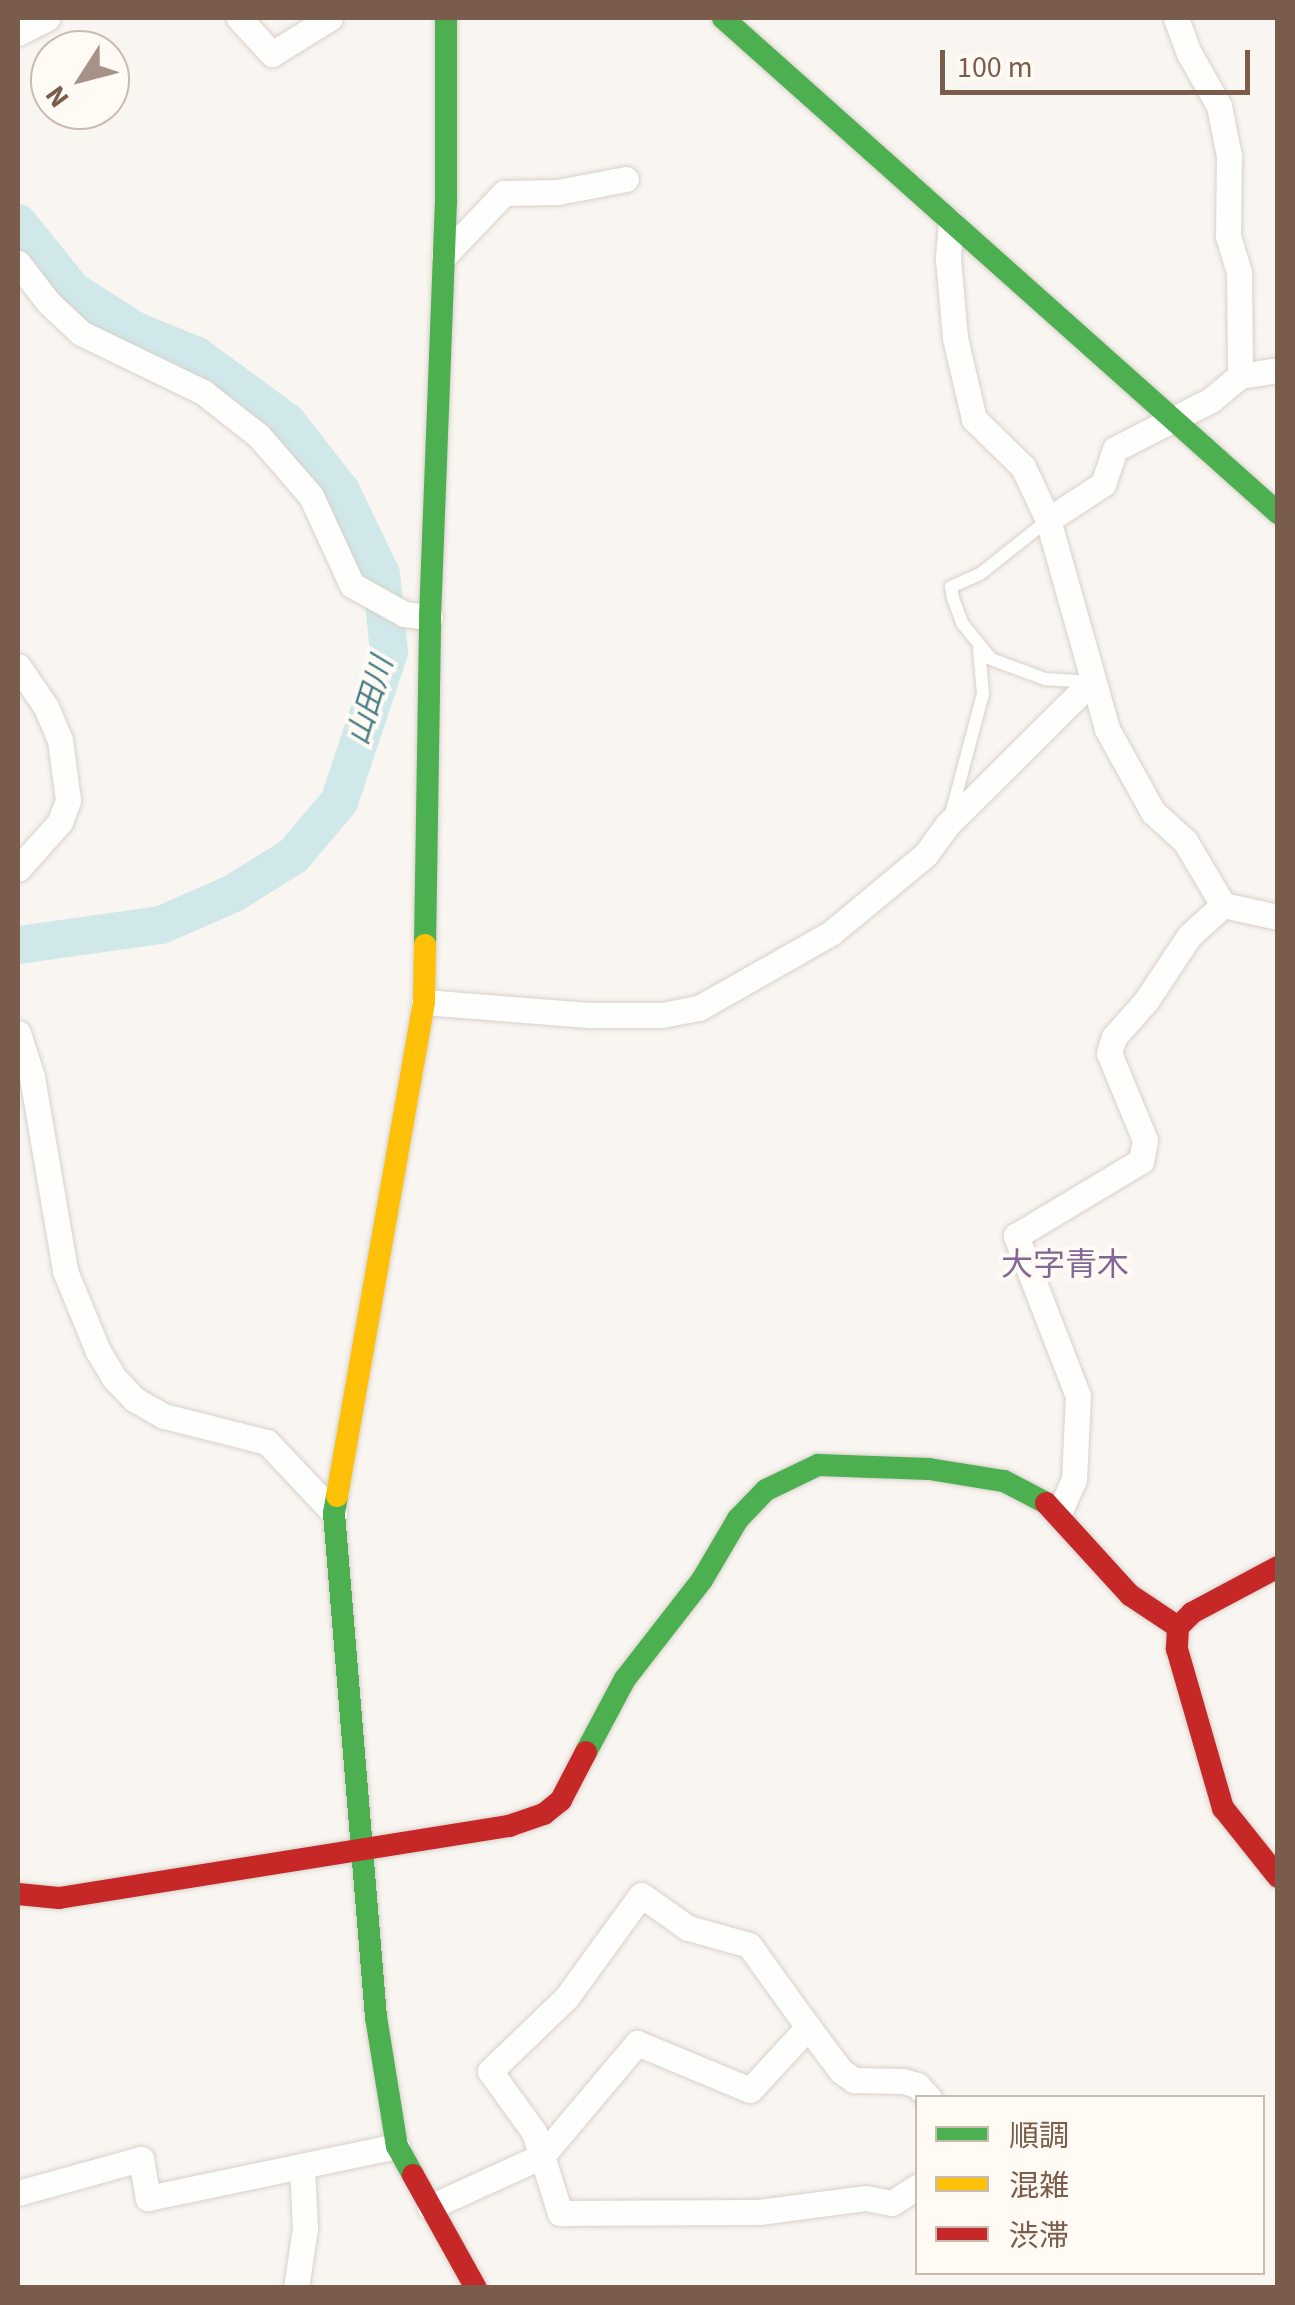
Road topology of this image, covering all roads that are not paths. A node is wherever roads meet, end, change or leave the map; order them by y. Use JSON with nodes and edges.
{"nodes":[{"id":1,"x":46,"y":18,"type":"edge"},
{"id":2,"x":239,"y":18,"type":"edge"},
{"id":3,"x":330,"y":18,"type":"edge"},
{"id":4,"x":446,"y":18,"type":"edge"},
{"id":5,"x":724,"y":18,"type":"edge"},
{"id":6,"x":1176,"y":18,"type":"edge"},
{"id":7,"x":18,"y":33,"type":"edge"},
{"id":8,"x":626,"y":180,"type":"dead end"},
{"id":9,"x":951,"y":222,"type":"junction"},
{"id":10,"x":444,"y":256,"type":"junction"},
{"id":11,"x":18,"y":263,"type":"edge"},
{"id":12,"x":1278,"y":370,"type":"edge"},
{"id":13,"x":1240,"y":376,"type":"junction"},
{"id":14,"x":1171,"y":419,"type":"junction"},
{"id":15,"x":1278,"y":513,"type":"edge"},
{"id":16,"x":1048,"y":520,"type":"junction"},
{"id":17,"x":430,"y":618,"type":"junction"},
{"id":18,"x":978,"y":646,"type":"junction"},
{"id":19,"x":18,"y":666,"type":"edge"},
{"id":20,"x":1091,"y":682,"type":"junction"},
{"id":21,"x":947,"y":825,"type":"junction"},
{"id":22,"x":18,"y":869,"type":"edge"},
{"id":23,"x":1224,"y":905,"type":"junction"},
{"id":24,"x":1278,"y":916,"type":"edge"},
{"id":25,"x":424,"y":1002,"type":"junction"},
{"id":26,"x":18,"y":1033,"type":"edge"},
{"id":27,"x":334,"y":1513,"type":"junction"},
{"id":28,"x":1058,"y":1513,"type":"junction"},
{"id":29,"x":1278,"y":1567,"type":"edge"},
{"id":30,"x":1178,"y":1627,"type":"junction"},
{"id":31,"x":364,"y":1846,"type":"junction"},
{"id":32,"x":1278,"y":1877,"type":"edge"},
{"id":33,"x":18,"y":1894,"type":"edge"},
{"id":34,"x":808,"y":2027,"type":"junction"},
{"id":35,"x":926,"y":2095,"type":"edge"},
{"id":36,"x":397,"y":2146,"type":"junction"},
{"id":37,"x":542,"y":2156,"type":"junction"},
{"id":38,"x":302,"y":2166,"type":"junction"},
{"id":39,"x":915,"y":2188,"type":"edge"},
{"id":40,"x":18,"y":2193,"type":"edge"},
{"id":41,"x":430,"y":2206,"type":"junction"},
{"id":42,"x":296,"y":2288,"type":"edge"},
{"id":43,"x":476,"y":2288,"type":"edge"}],
"edges":[{"from":1,"to":7,"type":"street"},
{"from":2,"to":3,"type":"street"},
{"from":4,"to":10,"type":"street"},
{"from":5,"to":9,"type":"street"},
{"from":6,"to":13,"type":"street"},
{"from":8,"to":10,"type":"street"},
{"from":9,"to":14,"type":"street"},
{"from":9,"to":16,"type":"street"},
{"from":10,"to":17,"type":"street"},
{"from":11,"to":17,"type":"street"},
{"from":12,"to":13,"type":"street"},
{"from":13,"to":14,"type":"street"},
{"from":14,"to":15,"type":"street"},
{"from":14,"to":16,"type":"street"},
{"from":16,"to":18,"type":"lane"},
{"from":16,"to":20,"type":"street"},
{"from":17,"to":25,"type":"street"},
{"from":18,"to":20,"type":"lane"},
{"from":18,"to":21,"type":"lane"},
{"from":19,"to":22,"type":"street"},
{"from":20,"to":21,"type":"street"},
{"from":20,"to":23,"type":"street"},
{"from":21,"to":25,"type":"street"},
{"from":23,"to":24,"type":"street"},
{"from":23,"to":28,"type":"street"},
{"from":25,"to":27,"type":"street"},
{"from":26,"to":27,"type":"street"},
{"from":27,"to":31,"type":"street"},
{"from":28,"to":30,"type":"street"},
{"from":28,"to":31,"type":"street"},
{"from":29,"to":30,"type":"street"},
{"from":30,"to":32,"type":"street"},
{"from":31,"to":33,"type":"street"},
{"from":31,"to":36,"type":"street"},
{"from":34,"to":35,"type":"street"},
{"from":34,"to":37,"type":"street"},
{"from":34,"to":37,"type":"street"},
{"from":36,"to":38,"type":"street"},
{"from":36,"to":41,"type":"street"},
{"from":37,"to":39,"type":"street"},
{"from":37,"to":41,"type":"street"},
{"from":38,"to":40,"type":"street"},
{"from":38,"to":42,"type":"street"},
{"from":41,"to":43,"type":"street"}]}
